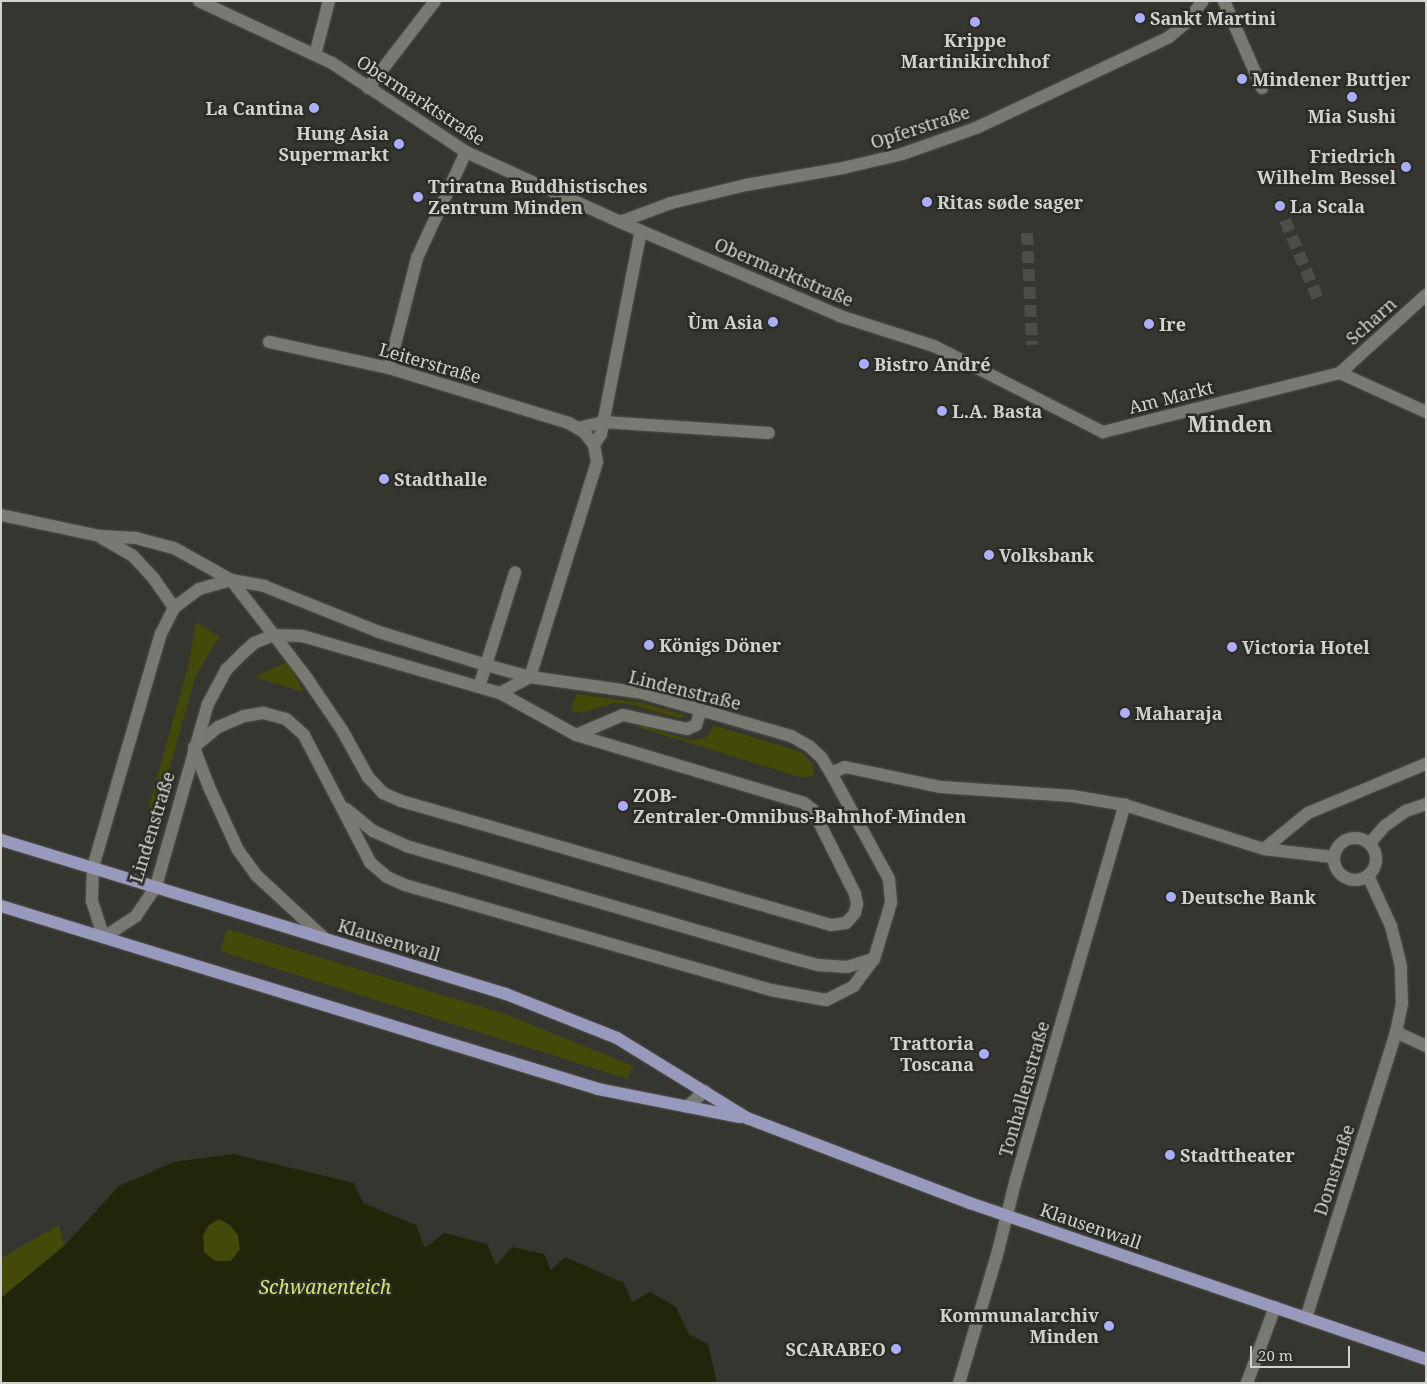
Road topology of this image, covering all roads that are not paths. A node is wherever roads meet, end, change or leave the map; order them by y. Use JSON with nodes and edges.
{"nodes":[{"id":1,"x":199,"y":1,"type":"edge"},
{"id":2,"x":329,"y":1,"type":"edge"},
{"id":3,"x":435,"y":1,"type":"edge"},
{"id":4,"x":1203,"y":1,"type":"edge"},
{"id":5,"x":1224,"y":1,"type":"edge"},
{"id":6,"x":315,"y":56,"type":"junction"},
{"id":7,"x":368,"y":88,"type":"junction"},
{"id":8,"x":1262,"y":88,"type":"dead end"},
{"id":9,"x":466,"y":152,"type":"junction"},
{"id":10,"x":620,"y":222,"type":"junction"},
{"id":11,"x":641,"y":231,"type":"junction"},
{"id":12,"x":1426,"y":295,"type":"edge"},
{"id":13,"x":269,"y":342,"type":"dead end"},
{"id":14,"x":934,"y":346,"type":"joint"},
{"id":15,"x":390,"y":368,"type":"junction"},
{"id":16,"x":1340,"y":373,"type":"junction"},
{"id":17,"x":1426,"y":412,"type":"edge"},
{"id":18,"x":603,"y":422,"type":"junction"},
{"id":19,"x":578,"y":428,"type":"junction"},
{"id":20,"x":769,"y":433,"type":"dead end"},
{"id":21,"x":594,"y":445,"type":"junction"},
{"id":22,"x":1,"y":515,"type":"edge"},
{"id":23,"x":100,"y":536,"type":"junction"},
{"id":24,"x":515,"y":573,"type":"dead end"},
{"id":25,"x":231,"y":580,"type":"junction"},
{"id":26,"x":174,"y":608,"type":"junction"},
{"id":27,"x":274,"y":635,"type":"junction"},
{"id":28,"x":486,"y":665,"type":"junction"},
{"id":29,"x":530,"y":677,"type":"junction"},
{"id":30,"x":480,"y":687,"type":"junction"},
{"id":31,"x":500,"y":693,"type":"junction"},
{"id":32,"x":701,"y":710,"type":"junction"},
{"id":33,"x":576,"y":735,"type":"junction"},
{"id":34,"x":194,"y":748,"type":"junction"},
{"id":35,"x":1426,"y":764,"type":"edge"},
{"id":36,"x":831,"y":773,"type":"junction"},
{"id":37,"x":1426,"y":804,"type":"edge"},
{"id":38,"x":1125,"y":805,"type":"junction"},
{"id":39,"x":341,"y":806,"type":"junction"},
{"id":40,"x":1,"y":840,"type":"edge"},
{"id":41,"x":1370,"y":843,"type":"junction"},
{"id":42,"x":1264,"y":849,"type":"junction"},
{"id":43,"x":1333,"y":857,"type":"junction"},
{"id":44,"x":93,"y":867,"type":"junction"},
{"id":45,"x":1368,"y":876,"type":"junction"},
{"id":46,"x":156,"y":886,"type":"junction"},
{"id":47,"x":1,"y":906,"type":"edge"},
{"id":48,"x":104,"y":937,"type":"junction"},
{"id":49,"x":324,"y":938,"type":"junction"},
{"id":50,"x":874,"y":959,"type":"junction"},
{"id":51,"x":1396,"y":1032,"type":"junction"},
{"id":52,"x":1426,"y":1046,"type":"edge"},
{"id":53,"x":704,"y":1091,"type":"junction"},
{"id":54,"x":687,"y":1107,"type":"junction"},
{"id":55,"x":748,"y":1118,"type":"junction"},
{"id":56,"x":1008,"y":1216,"type":"junction"},
{"id":57,"x":1275,"y":1307,"type":"junction"},
{"id":58,"x":1306,"y":1318,"type":"junction"},
{"id":59,"x":1426,"y":1359,"type":"edge"},
{"id":60,"x":959,"y":1383,"type":"edge"},
{"id":61,"x":1247,"y":1383,"type":"edge"}],
"edges":[{"from":1,"to":6,"type":"street","name":"Obermarktstraße"},
{"from":2,"to":6,"type":"street"},
{"from":3,"to":7,"type":"street"},
{"from":4,"to":10,"type":"street","name":"Opferstraße"},
{"from":5,"to":8,"type":"street"},
{"from":6,"to":7,"type":"street","name":"Obermarktstraße"},
{"from":7,"to":9,"type":"street","name":"Obermarktstraße"},
{"from":9,"to":10,"type":"street","name":"Obermarktstraße"},
{"from":9,"to":15,"type":"street"},
{"from":10,"to":11,"type":"street","name":"Obermarktstraße"},
{"from":11,"to":14,"type":"street","name":"Obermarktstraße"},
{"from":11,"to":18,"type":"street"},
{"from":12,"to":16,"type":"street","name":"Scharn"},
{"from":13,"to":15,"type":"street","name":"Leiterstraße"},
{"from":14,"to":16,"type":"street","name":"Am Markt"},
{"from":15,"to":19,"type":"street","name":"Leiterstraße"},
{"from":16,"to":17,"type":"street"},
{"from":18,"to":19,"type":"street"},
{"from":18,"to":20,"type":"street"},
{"from":18,"to":21,"type":"street"},
{"from":19,"to":21,"type":"street","name":"Leiterstraße"},
{"from":21,"to":29,"type":"street"},
{"from":22,"to":23,"type":"street","name":"Lindenstraße"},
{"from":23,"to":25,"type":"street","name":"Lindenstraße"},
{"from":23,"to":26,"type":"street","name":"Lindenstraße"},
{"from":24,"to":28,"type":"street"},
{"from":25,"to":26,"type":"street","name":"Lindenstraße"},
{"from":25,"to":27,"type":"street","name":"Lindenstraße"},
{"from":25,"to":28,"type":"street","name":"Lindenstraße"},
{"from":26,"to":44,"type":"street","name":"Lindenstraße"},
{"from":27,"to":30,"type":"street","name":"Lindenstraße"},
{"from":27,"to":33,"type":"street","name":"Lindenstraße"},
{"from":27,"to":34,"type":"street","name":"Lindenstraße"},
{"from":28,"to":29,"type":"street","name":"Lindenstraße"},
{"from":28,"to":30,"type":"street"},
{"from":29,"to":31,"type":"street"},
{"from":29,"to":32,"type":"street","name":"Lindenstraße"},
{"from":30,"to":31,"type":"street","name":"Lindenstraße"},
{"from":31,"to":33,"type":"street","name":"Lindenstraße"},
{"from":32,"to":33,"type":"street"},
{"from":32,"to":36,"type":"street","name":"Lindenstraße"},
{"from":34,"to":39,"type":"street","name":"Lindenstraße"},
{"from":34,"to":46,"type":"street","name":"Lindenstraße"},
{"from":34,"to":49,"type":"street"},
{"from":35,"to":42,"type":"street"},
{"from":36,"to":38,"type":"street"},
{"from":36,"to":50,"type":"street","name":"Lindenstraße"},
{"from":37,"to":41,"type":"street"},
{"from":38,"to":42,"type":"street"},
{"from":38,"to":56,"type":"street","name":"Tonhallenstraße"},
{"from":39,"to":50,"type":"street"},
{"from":39,"to":50,"type":"street","name":"Lindenstraße"},
{"from":40,"to":44,"type":"main road","name":"Klausenwall"},
{"from":41,"to":43,"type":"street"},
{"from":41,"to":45,"type":"street"},
{"from":42,"to":43,"type":"street"},
{"from":43,"to":45,"type":"street"},
{"from":44,"to":46,"type":"main road","name":"Klausenwall"},
{"from":44,"to":48,"type":"street","name":"Lindenstraße"},
{"from":45,"to":51,"type":"street","name":"Domstraße"},
{"from":46,"to":48,"type":"street","name":"Lindenstraße"},
{"from":46,"to":49,"type":"main road","name":"Klausenwall"},
{"from":47,"to":48,"type":"main road","name":"Klausenwall"},
{"from":48,"to":54,"type":"main road","name":"Klausenwall"},
{"from":49,"to":53,"type":"main road","name":"Klausenwall"},
{"from":51,"to":52,"type":"street"},
{"from":51,"to":58,"type":"street","name":"Domstraße"},
{"from":53,"to":54,"type":"street"},
{"from":53,"to":55,"type":"main road","name":"Klausenwall"},
{"from":54,"to":55,"type":"main road","name":"Klausenwall"},
{"from":55,"to":56,"type":"main road","name":"Klausenwall"},
{"from":56,"to":57,"type":"main road","name":"Klausenwall"},
{"from":56,"to":60,"type":"street","name":"Tonhallenstraße"},
{"from":57,"to":58,"type":"main road","name":"Klausenwall"},
{"from":57,"to":61,"type":"street"},
{"from":58,"to":59,"type":"main road","name":"Klausenwall"}]}
